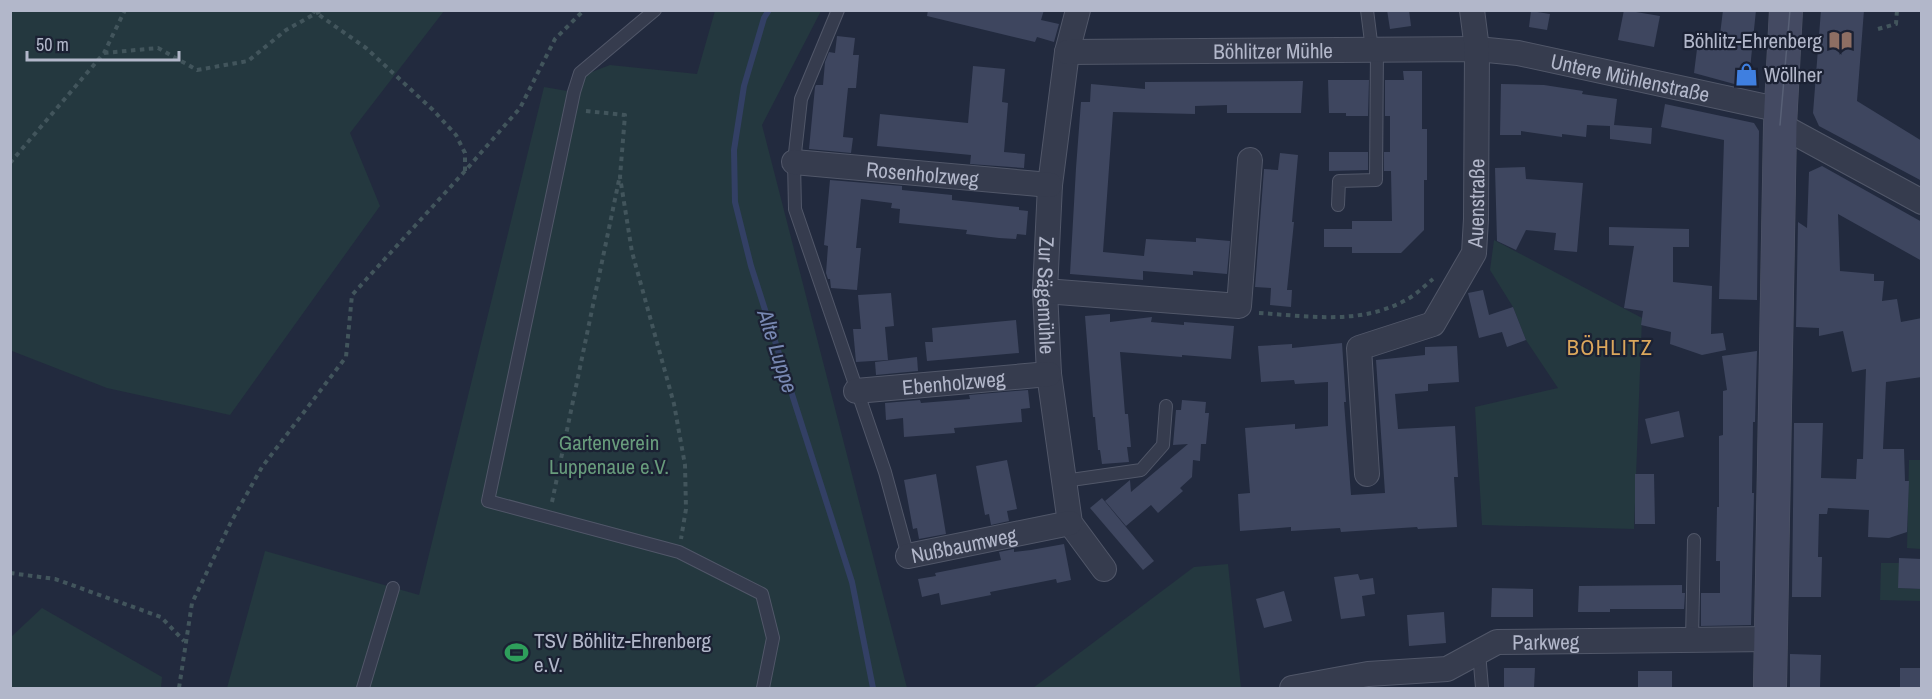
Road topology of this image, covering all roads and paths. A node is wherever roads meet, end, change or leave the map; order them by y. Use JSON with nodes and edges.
{"nodes":[{"id":1,"x":125,"y":10,"type":"edge"},
{"id":2,"x":322,"y":10,"type":"edge"},
{"id":3,"x":584,"y":10,"type":"edge"},
{"id":4,"x":655,"y":10,"type":"edge"},
{"id":5,"x":1078,"y":10,"type":"edge"},
{"id":6,"x":1366,"y":10,"type":"edge"},
{"id":7,"x":1472,"y":10,"type":"edge"},
{"id":8,"x":1786,"y":10,"type":"edge"},
{"id":9,"x":1897,"y":10,"type":"edge"},
{"id":10,"x":837,"y":11,"type":"edge"},
{"id":11,"x":314,"y":12,"type":"edge"},
{"id":12,"x":1878,"y":29,"type":"dead end"},
{"id":13,"x":1477,"y":49,"type":"junction"},
{"id":14,"x":1374,"y":50,"type":"junction"},
{"id":15,"x":1067,"y":52,"type":"junction"},
{"id":16,"x":104,"y":53,"type":"junction"},
{"id":17,"x":570,"y":109,"type":"junction"},
{"id":18,"x":1781,"y":117,"type":"junction"},
{"id":19,"x":1250,"y":160,"type":"dead end"},
{"id":20,"x":794,"y":162,"type":"junction"},
{"id":21,"x":10,"y":163,"type":"edge"},
{"id":22,"x":465,"y":171,"type":"junction"},
{"id":23,"x":620,"y":177,"type":"junction"},
{"id":24,"x":1050,"y":185,"type":"junction"},
{"id":25,"x":1922,"y":202,"type":"edge"},
{"id":26,"x":1338,"y":205,"type":"dead end"},
{"id":27,"x":1436,"y":276,"type":"dead end"},
{"id":28,"x":1045,"y":291,"type":"junction"},
{"id":29,"x":1239,"y":306,"type":"junction"},
{"id":30,"x":1049,"y":374,"type":"junction"},
{"id":31,"x":856,"y":391,"type":"junction"},
{"id":32,"x":1166,"y":406,"type":"dead end"},
{"id":33,"x":1367,"y":474,"type":"dead end"},
{"id":34,"x":1064,"y":481,"type":"junction"},
{"id":35,"x":549,"y":517,"type":"junction"},
{"id":36,"x":1070,"y":523,"type":"junction"},
{"id":37,"x":1694,"y":540,"type":"dead end"},
{"id":38,"x":679,"y":552,"type":"junction"},
{"id":39,"x":908,"y":556,"type":"joint"},
{"id":40,"x":1104,"y":570,"type":"dead end"},
{"id":41,"x":10,"y":573,"type":"edge"},
{"id":42,"x":393,"y":588,"type":"dead end"},
{"id":43,"x":1771,"y":639,"type":"junction"},
{"id":44,"x":1692,"y":640,"type":"junction"},
{"id":45,"x":185,"y":642,"type":"junction"},
{"id":46,"x":1479,"y":652,"type":"junction"},
{"id":47,"x":179,"y":688,"type":"edge"},
{"id":48,"x":363,"y":688,"type":"edge"},
{"id":49,"x":763,"y":688,"type":"edge"},
{"id":50,"x":1292,"y":688,"type":"edge"},
{"id":51,"x":1482,"y":688,"type":"edge"},
{"id":52,"x":1770,"y":688,"type":"edge"}],
"edges":[{"from":1,"to":16,"type":"path"},
{"from":2,"to":11,"type":"path"},
{"from":3,"to":22,"type":"path"},
{"from":4,"to":17,"type":"lane"},
{"from":5,"to":15,"type":"street","name":"Zur Sägemühle"},
{"from":6,"to":14,"type":"lane"},
{"from":7,"to":13,"type":"street","name":"Auenstraße"},
{"from":8,"to":18,"type":"street"},
{"from":9,"to":12,"type":"path"},
{"from":10,"to":20,"type":"lane"},
{"from":11,"to":16,"type":"path"},
{"from":11,"to":22,"type":"path"},
{"from":13,"to":14,"type":"street","name":"Böhlitzer Mühle"},
{"from":13,"to":18,"type":"street","name":"Untere Mühlenstraße"},
{"from":13,"to":33,"type":"street","name":"Auenstraße"},
{"from":14,"to":15,"type":"street","name":"Böhlitzer Mühle"},
{"from":14,"to":26,"type":"lane"},
{"from":15,"to":24,"type":"street","name":"Zur Sägemühle"},
{"from":16,"to":21,"type":"path"},
{"from":17,"to":23,"type":"path"},
{"from":17,"to":35,"type":"lane"},
{"from":18,"to":25,"type":"street","name":"Untere Mühlenstraße"},
{"from":18,"to":43,"type":"street"},
{"from":19,"to":29,"type":"street"},
{"from":20,"to":24,"type":"street","name":"Rosenholzweg"},
{"from":20,"to":31,"type":"lane"},
{"from":22,"to":45,"type":"path"},
{"from":23,"to":35,"type":"path"},
{"from":23,"to":38,"type":"path"},
{"from":24,"to":28,"type":"street","name":"Zur Sägemühle"},
{"from":27,"to":29,"type":"path"},
{"from":28,"to":29,"type":"street"},
{"from":28,"to":30,"type":"street","name":"Zur Sägemühle"},
{"from":30,"to":31,"type":"street","name":"Ebenholzweg"},
{"from":30,"to":34,"type":"street","name":"Zur Sägemühle"},
{"from":31,"to":39,"type":"lane","name":"Nußbaumweg"},
{"from":32,"to":34,"type":"lane"},
{"from":34,"to":36,"type":"street","name":"Zur Sägemühle"},
{"from":35,"to":38,"type":"lane"},
{"from":36,"to":39,"type":"street","name":"Nußbaumweg"},
{"from":36,"to":40,"type":"street","name":"Zur Sägemühle"},
{"from":37,"to":44,"type":"lane"},
{"from":38,"to":49,"type":"lane"},
{"from":41,"to":45,"type":"path"},
{"from":42,"to":48,"type":"lane"},
{"from":43,"to":44,"type":"street","name":"Parkweg"},
{"from":43,"to":52,"type":"street"},
{"from":44,"to":46,"type":"street","name":"Parkweg"},
{"from":45,"to":47,"type":"path"},
{"from":46,"to":50,"type":"street","name":"Parkweg"},
{"from":46,"to":51,"type":"lane"}]}
